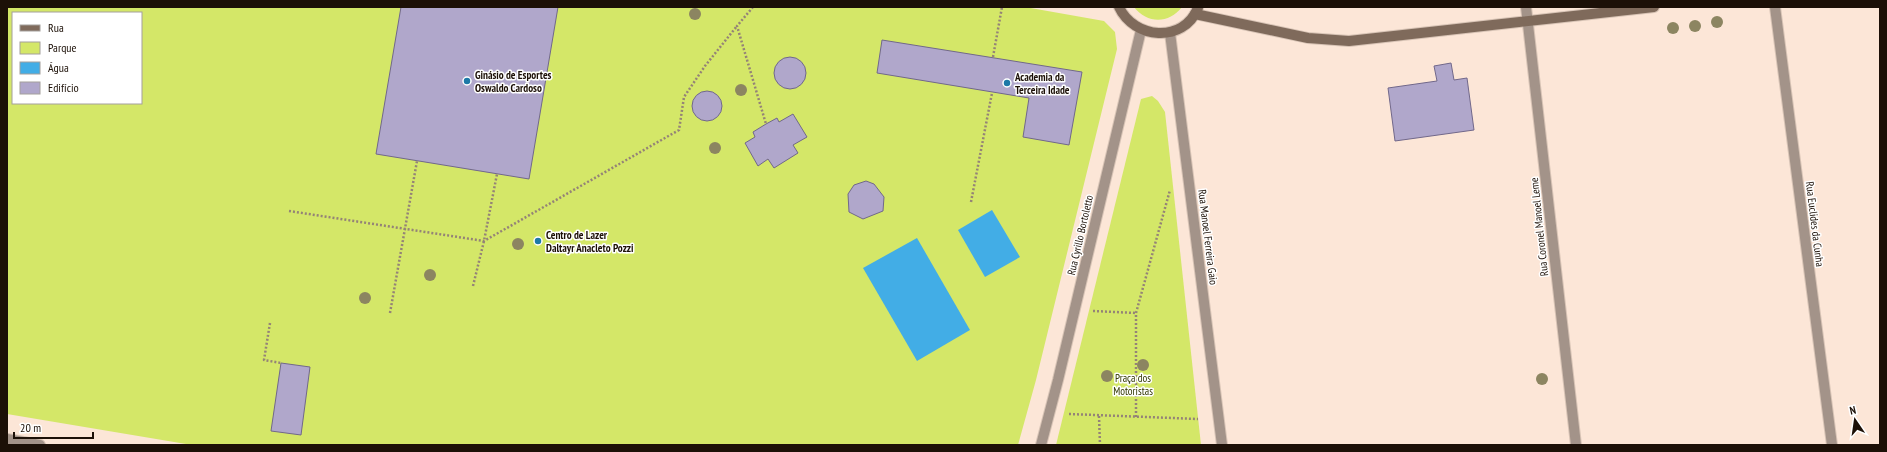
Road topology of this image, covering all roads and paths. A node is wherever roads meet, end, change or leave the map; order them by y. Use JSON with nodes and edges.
{"nodes":[{"id":1,"x":753,"y":7,"type":"edge"},
{"id":2,"x":1002,"y":7,"type":"edge"},
{"id":3,"x":1119,"y":7,"type":"edge"},
{"id":4,"x":1526,"y":7,"type":"edge"},
{"id":5,"x":1654,"y":7,"type":"edge"},
{"id":6,"x":1775,"y":7,"type":"edge"},
{"id":7,"x":1197,"y":10,"type":"edge"},
{"id":8,"x":1528,"y":22,"type":"junction"},
{"id":9,"x":737,"y":26,"type":"junction"},
{"id":10,"x":1141,"y":30,"type":"junction"},
{"id":11,"x":1170,"y":32,"type":"junction"},
{"id":12,"x":994,"y":57,"type":"dead end"},
{"id":13,"x":992,"y":93,"type":"dead end"},
{"id":14,"x":766,"y":124,"type":"dead end"},
{"id":15,"x":416,"y":161,"type":"dead end"},
{"id":16,"x":497,"y":174,"type":"dead end"},
{"id":17,"x":1170,"y":187,"type":"dead end"},
{"id":18,"x":971,"y":202,"type":"dead end"},
{"id":19,"x":289,"y":211,"type":"dead end"},
{"id":20,"x":405,"y":230,"type":"junction"},
{"id":21,"x":484,"y":241,"type":"junction"},
{"id":22,"x":473,"y":286,"type":"dead end"},
{"id":23,"x":1089,"y":311,"type":"dead end"},
{"id":24,"x":390,"y":313,"type":"dead end"},
{"id":25,"x":1136,"y":313,"type":"junction"},
{"id":26,"x":270,"y":323,"type":"dead end"},
{"id":27,"x":281,"y":363,"type":"dead end"},
{"id":28,"x":1063,"y":414,"type":"dead end"},
{"id":29,"x":1099,"y":416,"type":"junction"},
{"id":30,"x":1136,"y":417,"type":"junction"},
{"id":31,"x":1198,"y":419,"type":"dead end"},
{"id":32,"x":7,"y":439,"type":"edge"},
{"id":33,"x":40,"y":445,"type":"edge"},
{"id":34,"x":1041,"y":445,"type":"edge"},
{"id":35,"x":1100,"y":445,"type":"edge"},
{"id":36,"x":1222,"y":445,"type":"edge"},
{"id":37,"x":1576,"y":445,"type":"edge"},
{"id":38,"x":1832,"y":445,"type":"edge"}],
"edges":[{"from":1,"to":9,"type":"path"},
{"from":2,"to":12,"type":"path"},
{"from":3,"to":10,"type":"main road"},
{"from":4,"to":8,"type":"street","name":"Rua Coronel Manoel Leme"},
{"from":5,"to":8,"type":"main road"},
{"from":6,"to":38,"type":"street","name":"Rua Euclides da Cunha"},
{"from":7,"to":8,"type":"main road"},
{"from":7,"to":11,"type":"main road"},
{"from":8,"to":37,"type":"street","name":"Rua Coronel Manoel Leme"},
{"from":9,"to":14,"type":"path"},
{"from":9,"to":21,"type":"path"},
{"from":10,"to":11,"type":"main road"},
{"from":10,"to":34,"type":"street","name":"Rua Cyrillo Bortoletto"},
{"from":11,"to":36,"type":"street","name":"Rua Manoel Ferreira Gaio"},
{"from":13,"to":18,"type":"path"},
{"from":15,"to":20,"type":"path"},
{"from":16,"to":21,"type":"path"},
{"from":17,"to":25,"type":"path"},
{"from":19,"to":20,"type":"path"},
{"from":20,"to":21,"type":"path"},
{"from":20,"to":24,"type":"path"},
{"from":21,"to":22,"type":"path"},
{"from":23,"to":25,"type":"path"},
{"from":25,"to":30,"type":"path"},
{"from":26,"to":27,"type":"path"},
{"from":28,"to":29,"type":"path"},
{"from":29,"to":30,"type":"path"},
{"from":29,"to":35,"type":"path"},
{"from":30,"to":31,"type":"path"},
{"from":32,"to":33,"type":"street"}]}
